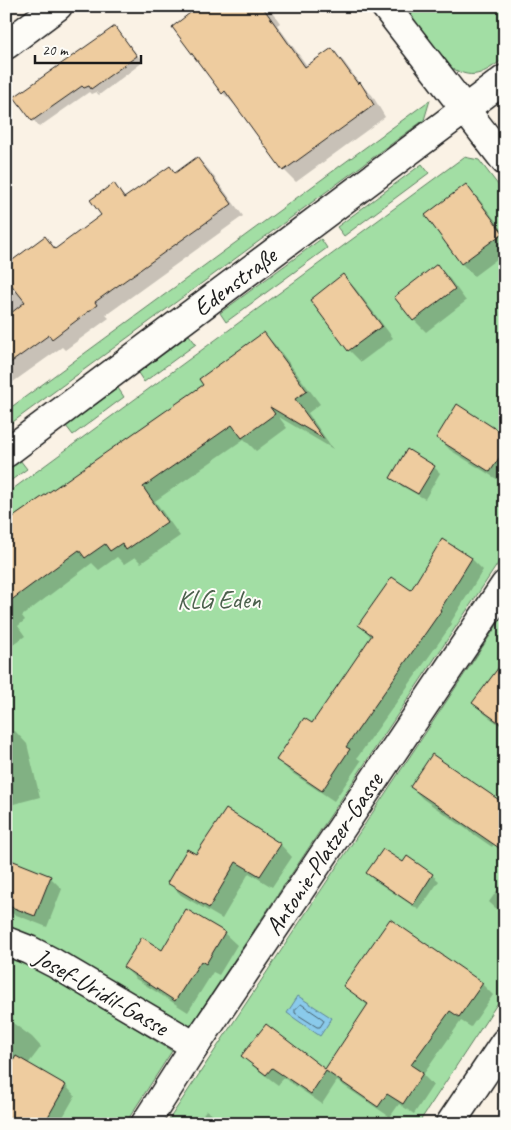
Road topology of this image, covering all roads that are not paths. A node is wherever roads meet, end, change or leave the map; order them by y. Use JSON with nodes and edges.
{"nodes":[{"id":1,"x":58,"y":6,"type":"edge"},
{"id":2,"x":385,"y":6,"type":"edge"},
{"id":3,"x":6,"y":46,"type":"edge"},
{"id":4,"x":505,"y":79,"type":"edge"},
{"id":5,"x":464,"y":110,"type":"junction"},
{"id":6,"x":505,"y":161,"type":"edge"},
{"id":7,"x":6,"y":454,"type":"edge"},
{"id":8,"x":505,"y":585,"type":"edge"},
{"id":9,"x":6,"y":941,"type":"edge"},
{"id":10,"x":505,"y":1042,"type":"edge"},
{"id":11,"x":195,"y":1046,"type":"junction"},
{"id":12,"x":146,"y":1124,"type":"edge"},
{"id":13,"x":450,"y":1124,"type":"edge"}],
"edges":[{"from":1,"to":3,"type":"street"},
{"from":2,"to":5,"type":"street"},
{"from":4,"to":5,"type":"street","name":"Edenstraße"},
{"from":5,"to":6,"type":"street"},
{"from":5,"to":7,"type":"street","name":"Edenstraße"},
{"from":8,"to":11,"type":"street","name":"Antonie-Platzer-Gasse"},
{"from":9,"to":11,"type":"street","name":"Josef-Uridil-Gasse"},
{"from":10,"to":13,"type":"street"},
{"from":11,"to":12,"type":"street","name":"Antonie-Platzer-Gasse"}]}
